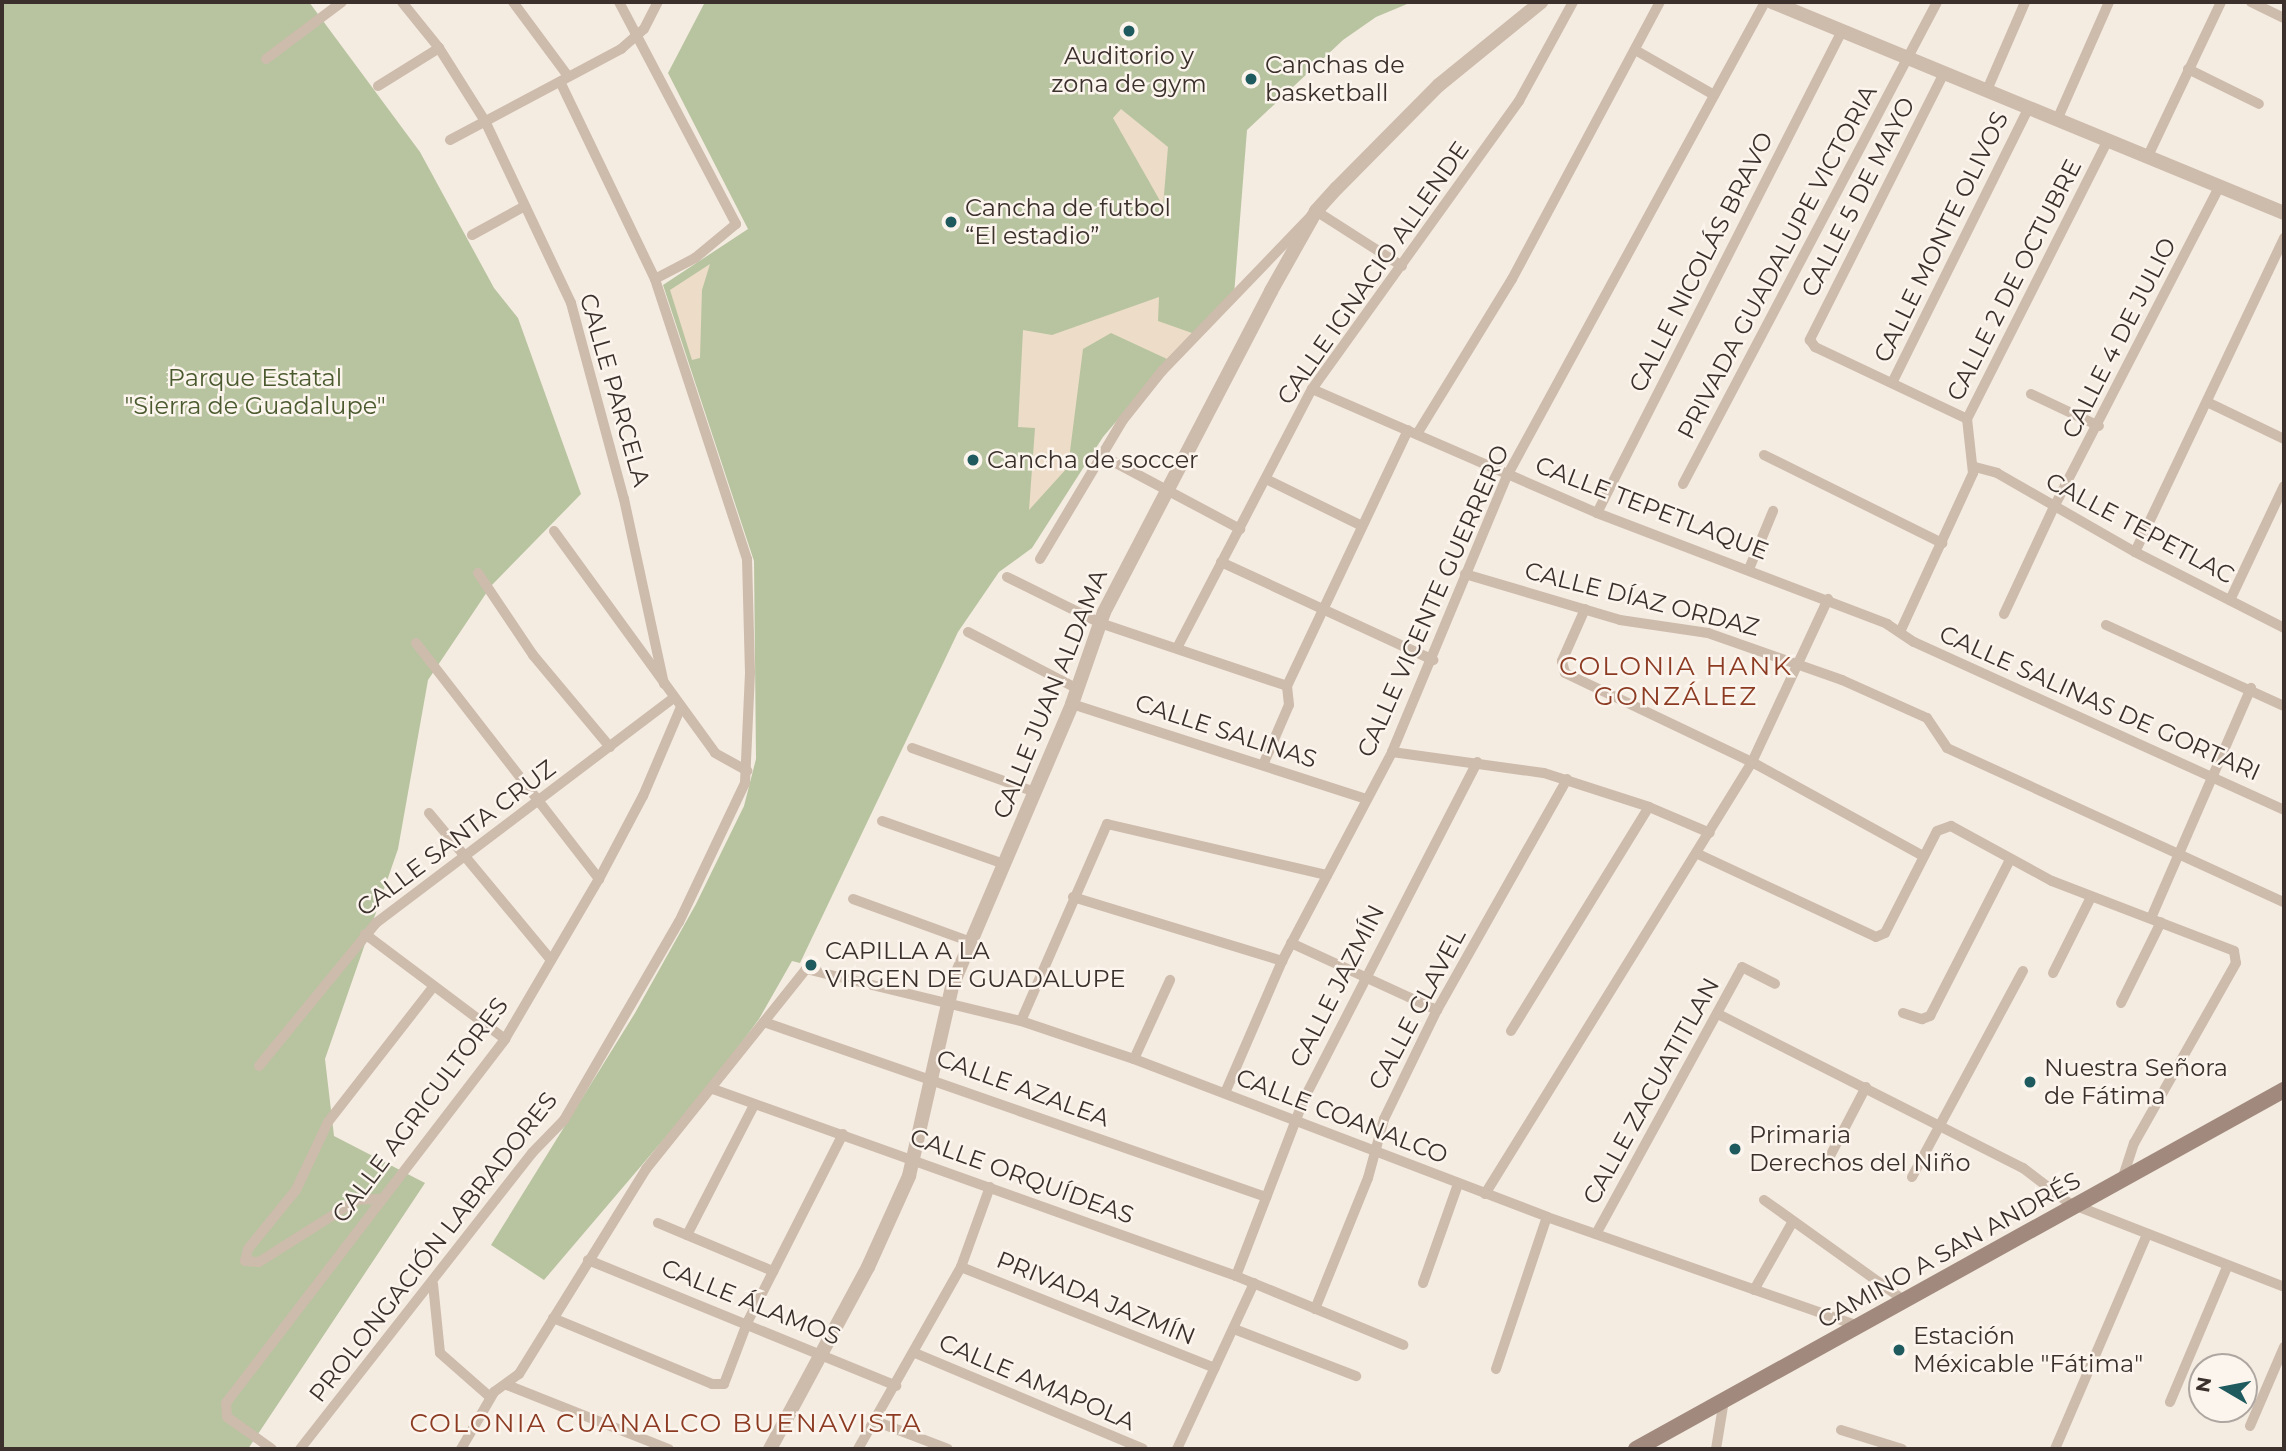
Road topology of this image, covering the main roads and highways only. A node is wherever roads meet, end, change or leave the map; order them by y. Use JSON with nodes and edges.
{"nodes":[{"id":1,"x":2284,"y":1090,"type":"edge"},
{"id":2,"x":1636,"y":1449,"type":"edge"}],
"edges":[{"from":1,"to":2,"type":"main road","name":"CAMINO A SAN ANDRÉS"}]}
